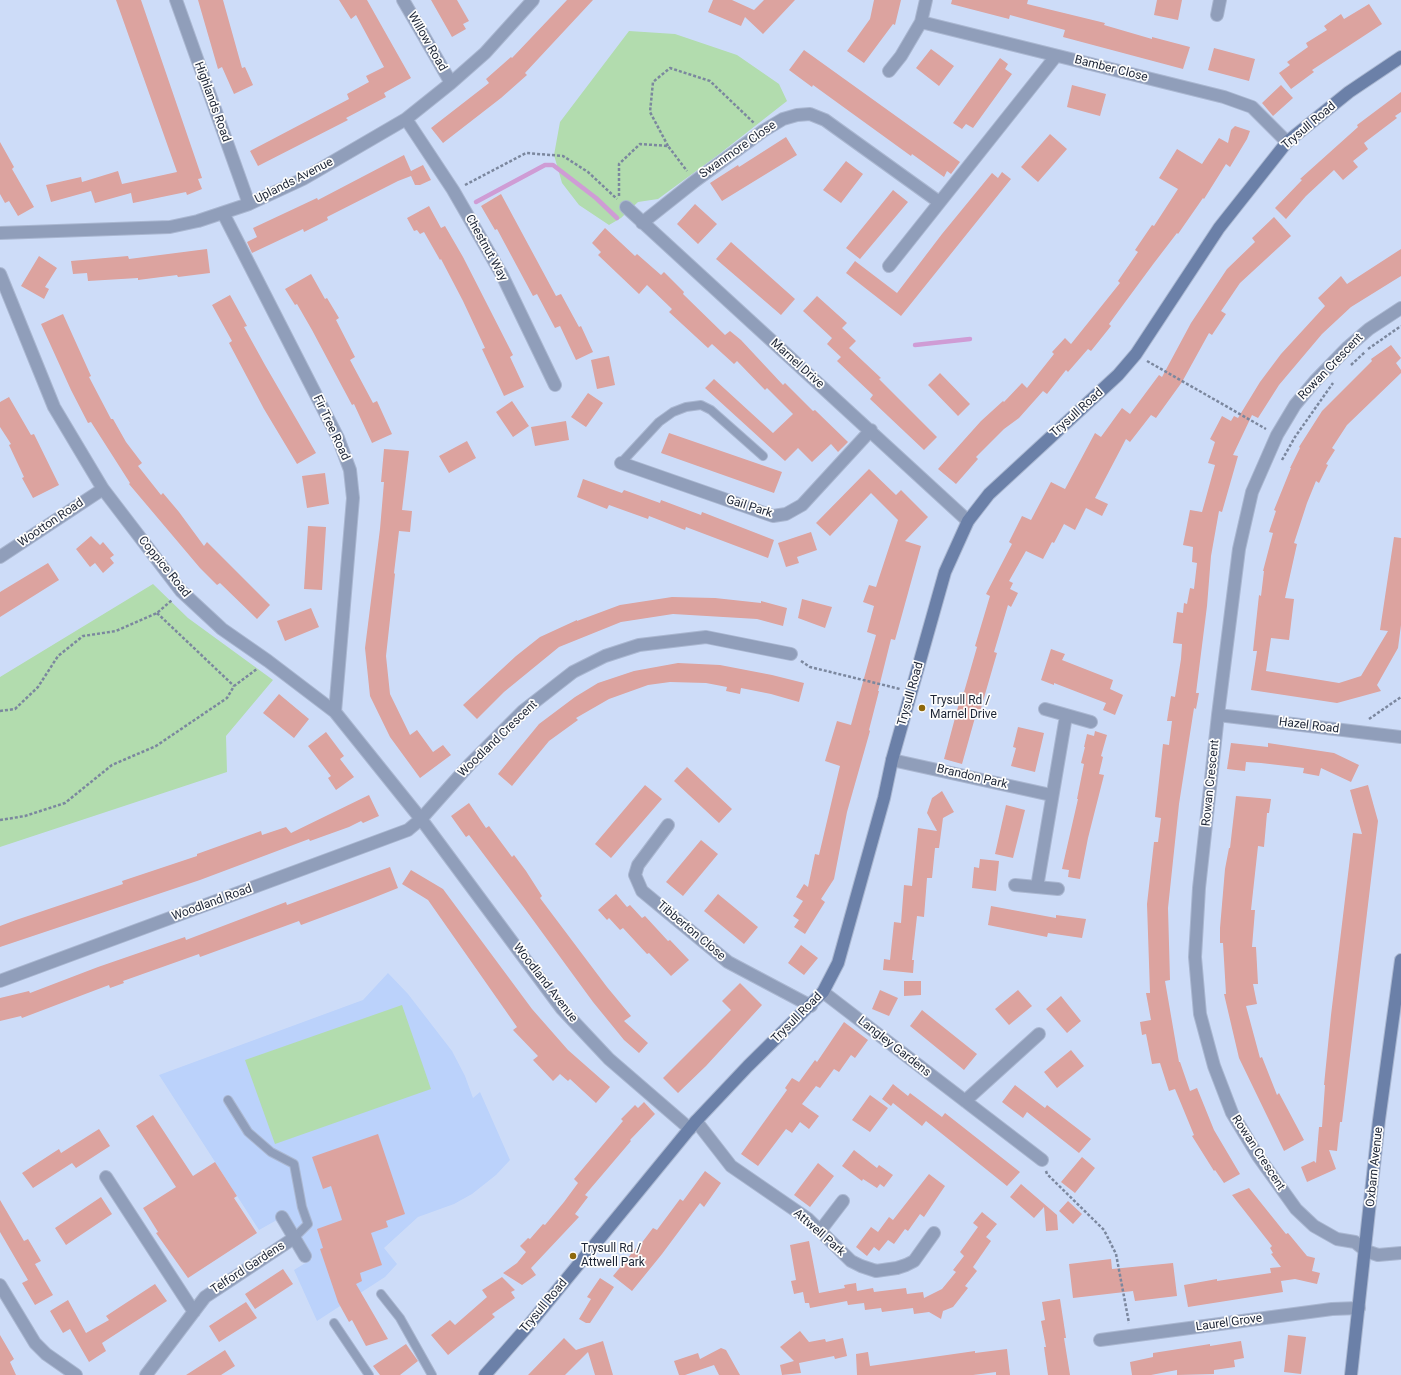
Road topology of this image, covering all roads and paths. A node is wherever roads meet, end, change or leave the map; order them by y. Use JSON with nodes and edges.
{"nodes":[{"id":1,"x":176,"y":0,"type":"edge"},
{"id":2,"x":403,"y":0,"type":"edge"},
{"id":3,"x":533,"y":0,"type":"edge"},
{"id":4,"x":926,"y":0,"type":"edge"},
{"id":5,"x":1220,"y":0,"type":"edge"},
{"id":6,"x":1217,"y":15,"type":"dead end"},
{"id":7,"x":921,"y":22,"type":"junction"},
{"id":8,"x":1056,"y":56,"type":"junction"},
{"id":9,"x":1401,"y":57,"type":"edge"},
{"id":10,"x":888,"y":71,"type":"dead end"},
{"id":11,"x":451,"y":83,"type":"junction"},
{"id":12,"x":406,"y":119,"type":"junction"},
{"id":13,"x":763,"y":131,"type":"junction"},
{"id":14,"x":1287,"y":142,"type":"junction"},
{"id":15,"x":668,"y":146,"type":"junction"},
{"id":16,"x":695,"y":181,"type":"junction"},
{"id":17,"x":453,"y":190,"type":"junction"},
{"id":18,"x":939,"y":202,"type":"junction"},
{"id":19,"x":249,"y":204,"type":"junction"},
{"id":20,"x":626,"y":207,"type":"dead end"},
{"id":21,"x":223,"y":213,"type":"junction"},
{"id":22,"x":642,"y":223,"type":"junction"},
{"id":23,"x":0,"y":233,"type":"edge"},
{"id":24,"x":889,"y":266,"type":"dead end"},
{"id":25,"x":0,"y":274,"type":"edge"},
{"id":26,"x":4,"y":295,"type":"edge"},
{"id":27,"x":1401,"y":308,"type":"edge"},
{"id":28,"x":1401,"y":326,"type":"edge"},
{"id":29,"x":1136,"y":354,"type":"junction"},
{"id":30,"x":1346,"y":370,"type":"dead end"},
{"id":31,"x":1335,"y":381,"type":"dead end"},
{"id":32,"x":555,"y":385,"type":"dead end"},
{"id":33,"x":871,"y":430,"type":"junction"},
{"id":34,"x":1277,"y":435,"type":"junction"},
{"id":35,"x":762,"y":456,"type":"dead end"},
{"id":36,"x":621,"y":463,"type":"joint"},
{"id":37,"x":1279,"y":465,"type":"dead end"},
{"id":38,"x":102,"y":489,"type":"junction"},
{"id":39,"x":968,"y":521,"type":"junction"},
{"id":40,"x":0,"y":557,"type":"edge"},
{"id":41,"x":182,"y":592,"type":"junction"},
{"id":42,"x":157,"y":613,"type":"junction"},
{"id":43,"x":791,"y":654,"type":"joint"},
{"id":44,"x":268,"y":661,"type":"junction"},
{"id":45,"x":234,"y":686,"type":"junction"},
{"id":46,"x":912,"y":692,"type":"junction"},
{"id":47,"x":1045,"y":709,"type":"dead end"},
{"id":48,"x":0,"y":711,"type":"edge"},
{"id":49,"x":335,"y":712,"type":"junction"},
{"id":50,"x":1218,"y":715,"type":"junction"},
{"id":51,"x":1066,"y":716,"type":"junction"},
{"id":52,"x":1091,"y":722,"type":"dead end"},
{"id":53,"x":1401,"y":738,"type":"edge"},
{"id":54,"x":892,"y":760,"type":"junction"},
{"id":55,"x":1052,"y":795,"type":"junction"},
{"id":56,"x":421,"y":819,"type":"junction"},
{"id":57,"x":0,"y":820,"type":"edge"},
{"id":58,"x":668,"y":825,"type":"dead end"},
{"id":59,"x":1015,"y":885,"type":"dead end"},
{"id":60,"x":1037,"y":886,"type":"junction"},
{"id":61,"x":1058,"y":889,"type":"dead end"},
{"id":62,"x":1401,"y":960,"type":"edge"},
{"id":63,"x":0,"y":980,"type":"edge"},
{"id":64,"x":823,"y":992,"type":"junction"},
{"id":65,"x":811,"y":1006,"type":"junction"},
{"id":66,"x":1039,"y":1034,"type":"dead end"},
{"id":67,"x":228,"y":1100,"type":"dead end"},
{"id":68,"x":965,"y":1101,"type":"junction"},
{"id":69,"x":693,"y":1125,"type":"junction"},
{"id":70,"x":1042,"y":1160,"type":"joint"},
{"id":71,"x":106,"y":1177,"type":"dead end"},
{"id":72,"x":843,"y":1201,"type":"dead end"},
{"id":73,"x":282,"y":1217,"type":"dead end"},
{"id":74,"x":820,"y":1231,"type":"junction"},
{"id":75,"x":934,"y":1233,"type":"dead end"},
{"id":76,"x":294,"y":1238,"type":"junction"},
{"id":77,"x":1366,"y":1251,"type":"junction"},
{"id":78,"x":1401,"y":1253,"type":"edge"},
{"id":79,"x":305,"y":1256,"type":"dead end"},
{"id":80,"x":0,"y":1285,"type":"edge"},
{"id":81,"x":380,"y":1294,"type":"dead end"},
{"id":82,"x":1359,"y":1308,"type":"junction"},
{"id":83,"x":194,"y":1312,"type":"junction"},
{"id":84,"x":334,"y":1323,"type":"dead end"},
{"id":85,"x":1131,"y":1336,"type":"junction"},
{"id":86,"x":1100,"y":1340,"type":"dead end"},
{"id":87,"x":487,"y":1374,"type":"edge"},
{"id":88,"x":76,"y":1375,"type":"edge"},
{"id":89,"x":146,"y":1375,"type":"edge"},
{"id":90,"x":369,"y":1375,"type":"edge"},
{"id":91,"x":432,"y":1375,"type":"edge"},
{"id":92,"x":1351,"y":1375,"type":"edge"}],
"edges":[{"from":1,"to":19,"type":"street","name":"Highlands Road"},
{"from":2,"to":11,"type":"street","name":"Willow Road"},
{"from":3,"to":11,"type":"street","name":"Uplands Avenue"},
{"from":4,"to":7,"type":"street"},
{"from":5,"to":6,"type":"street"},
{"from":7,"to":8,"type":"street","name":"Bamber Close"},
{"from":7,"to":10,"type":"street"},
{"from":8,"to":14,"type":"street","name":"Bamber Close"},
{"from":8,"to":18,"type":"street"},
{"from":9,"to":14,"type":"street","name":"Trysull Road"},
{"from":11,"to":12,"type":"street","name":"Uplands Avenue"},
{"from":12,"to":17,"type":"street","name":"Chestnut Way"},
{"from":12,"to":19,"type":"street","name":"Uplands Avenue"},
{"from":13,"to":15,"type":"path"},
{"from":13,"to":16,"type":"street","name":"Swanmore Close"},
{"from":13,"to":18,"type":"street","name":"Swanmore Close"},
{"from":14,"to":29,"type":"street","name":"Trysull Road"},
{"from":15,"to":16,"type":"path"},
{"from":15,"to":17,"type":"path"},
{"from":16,"to":22,"type":"street","name":"Swanmore Close"},
{"from":17,"to":32,"type":"street","name":"Chestnut Way"},
{"from":18,"to":24,"type":"street"},
{"from":19,"to":21,"type":"street","name":"Uplands Avenue"},
{"from":20,"to":22,"type":"street","name":"Marnel Drive"},
{"from":21,"to":23,"type":"street","name":"Uplands Avenue"},
{"from":21,"to":49,"type":"street","name":"Fir Tree Road"},
{"from":22,"to":33,"type":"street","name":"Marnel Drive"},
{"from":25,"to":26,"type":"street","name":"Coppice Road"},
{"from":26,"to":38,"type":"street","name":"Coppice Road"},
{"from":27,"to":34,"type":"street","name":"Rowan Crescent"},
{"from":28,"to":30,"type":"path"},
{"from":29,"to":34,"type":"path"},
{"from":29,"to":39,"type":"street","name":"Trysull Road"},
{"from":31,"to":37,"type":"path"},
{"from":33,"to":36,"type":"street","name":"Gail Park"},
{"from":33,"to":39,"type":"street","name":"Marnel Drive"},
{"from":34,"to":50,"type":"street","name":"Rowan Crescent"},
{"from":35,"to":36,"type":"lane"},
{"from":38,"to":40,"type":"street","name":"Wootton Road"},
{"from":38,"to":41,"type":"street","name":"Coppice Road"},
{"from":39,"to":46,"type":"street","name":"Trysull Road"},
{"from":41,"to":42,"type":"path"},
{"from":41,"to":44,"type":"street","name":"Coppice Road"},
{"from":42,"to":45,"type":"path"},
{"from":42,"to":48,"type":"path"},
{"from":43,"to":46,"type":"path"},
{"from":43,"to":56,"type":"street","name":"Woodland Crescent"},
{"from":44,"to":45,"type":"path"},
{"from":44,"to":49,"type":"street","name":"Coppice Road"},
{"from":45,"to":57,"type":"path"},
{"from":46,"to":54,"type":"street","name":"Trysull Road"},
{"from":47,"to":51,"type":"street"},
{"from":49,"to":56,"type":"street","name":"Coppice Road"},
{"from":50,"to":53,"type":"street","name":"Hazel Road"},
{"from":50,"to":77,"type":"street","name":"Rowan Crescent"},
{"from":51,"to":52,"type":"street"},
{"from":51,"to":55,"type":"street"},
{"from":54,"to":55,"type":"street","name":"Brandon Park"},
{"from":54,"to":64,"type":"street","name":"Trysull Road"},
{"from":55,"to":60,"type":"street"},
{"from":56,"to":63,"type":"street","name":"Woodland Road"},
{"from":56,"to":69,"type":"street","name":"Woodland Avenue"},
{"from":58,"to":65,"type":"street","name":"Tibberton Close"},
{"from":59,"to":60,"type":"street"},
{"from":60,"to":61,"type":"street"},
{"from":62,"to":77,"type":"street","name":"Oxbarn Avenue"},
{"from":64,"to":65,"type":"street","name":"Trysull Road"},
{"from":64,"to":68,"type":"street","name":"Langley Gardens"},
{"from":65,"to":69,"type":"street","name":"Trysull Road"},
{"from":66,"to":68,"type":"street"},
{"from":67,"to":76,"type":"lane"},
{"from":68,"to":70,"type":"street","name":"Langley Gardens"},
{"from":69,"to":74,"type":"street","name":"Attwell Park"},
{"from":69,"to":87,"type":"street","name":"Trysull Road"},
{"from":70,"to":85,"type":"path"},
{"from":71,"to":83,"type":"street"},
{"from":72,"to":74,"type":"street"},
{"from":73,"to":76,"type":"street","name":"Telford Gardens"},
{"from":74,"to":75,"type":"street","name":"Attwell Park"},
{"from":76,"to":79,"type":"street","name":"Telford Gardens"},
{"from":76,"to":83,"type":"street","name":"Telford Gardens"},
{"from":77,"to":78,"type":"street"},
{"from":77,"to":82,"type":"street","name":"Oxbarn Avenue"},
{"from":80,"to":88,"type":"street"},
{"from":81,"to":91,"type":"lane"},
{"from":82,"to":85,"type":"street","name":"Laurel Grove"},
{"from":82,"to":92,"type":"street","name":"Oxbarn Avenue"},
{"from":83,"to":89,"type":"street","name":"Telford Gardens"},
{"from":84,"to":90,"type":"lane"},
{"from":85,"to":86,"type":"street","name":"Laurel Grove"}]}
